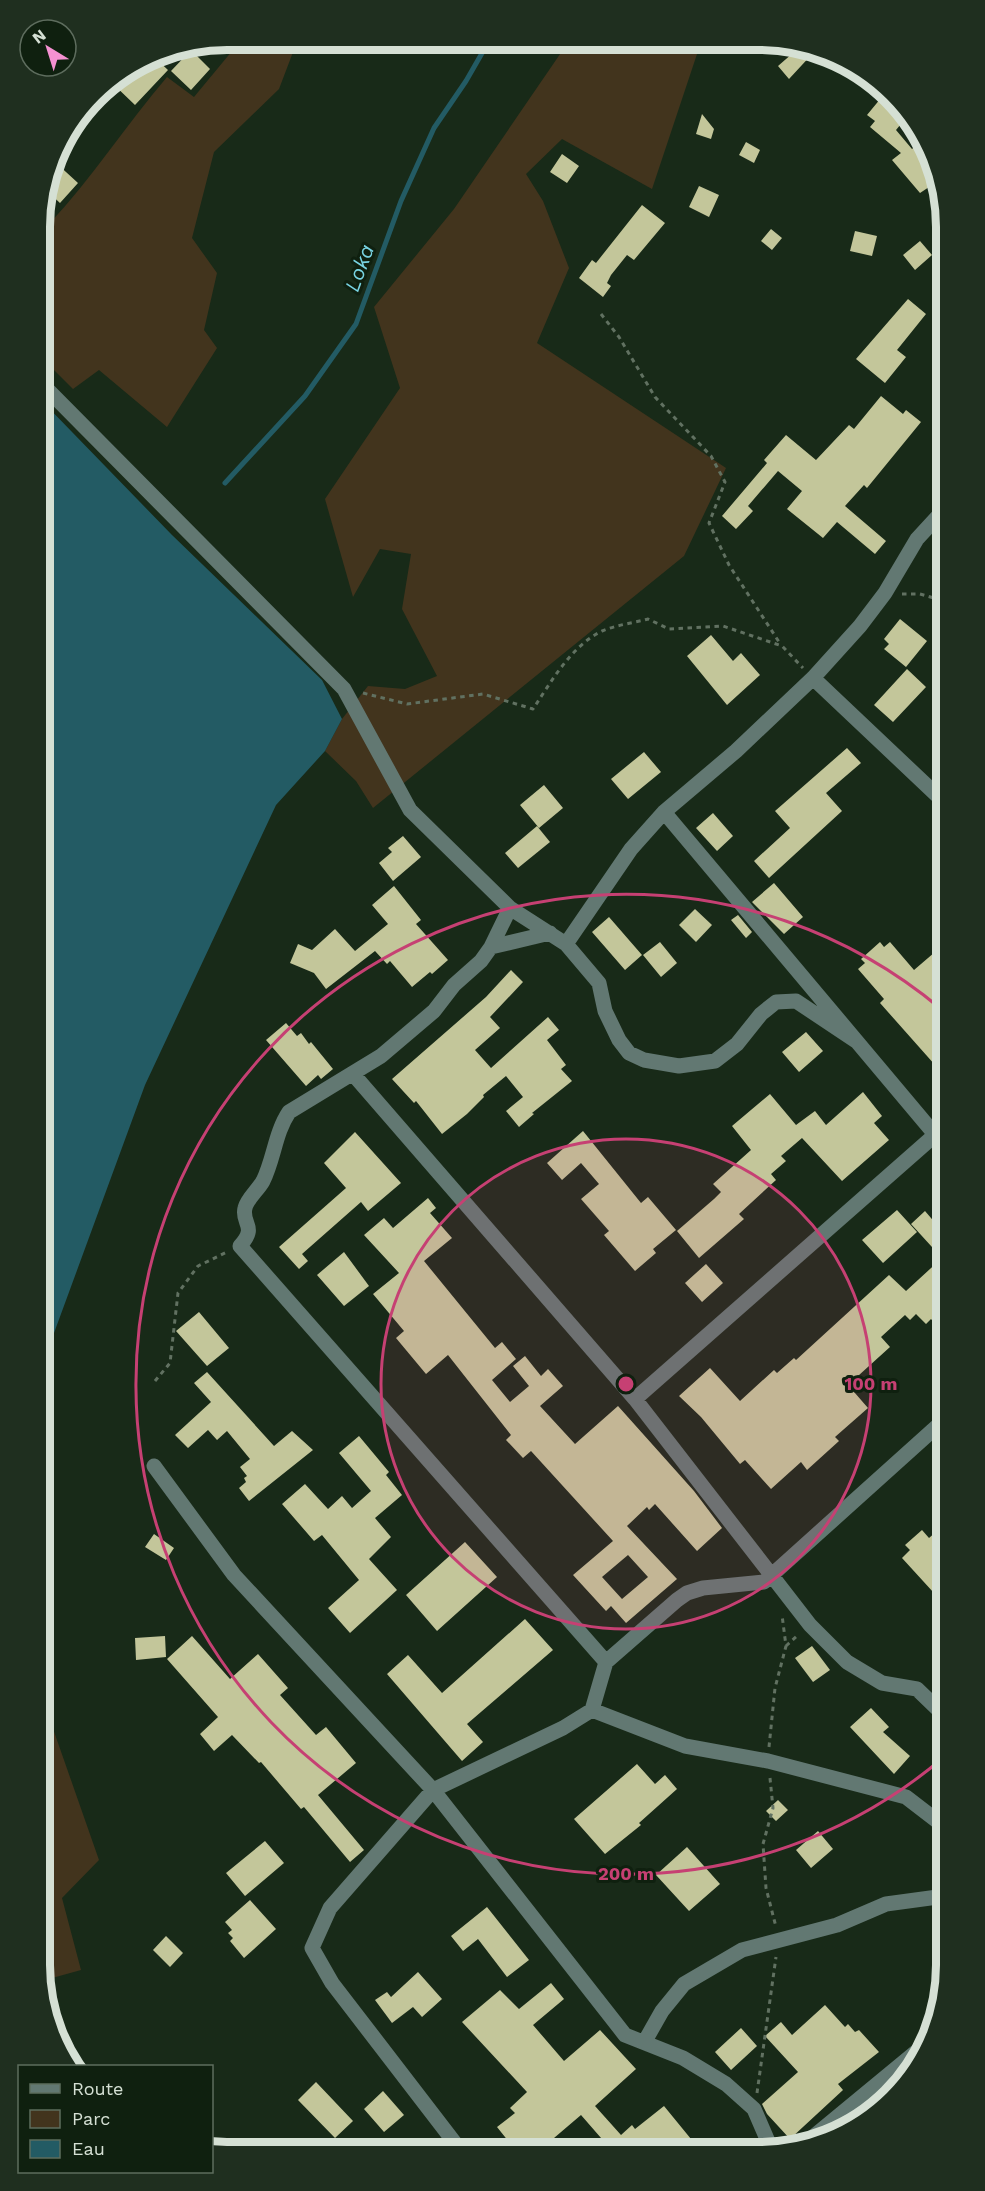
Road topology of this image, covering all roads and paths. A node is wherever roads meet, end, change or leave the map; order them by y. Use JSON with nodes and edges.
{"nodes":[{"id":1,"x":601,"y":314,"type":"dead end"},
{"id":2,"x":50,"y":392,"type":"edge"},
{"id":3,"x":936,"y":518,"type":"edge"},
{"id":4,"x":885,"y":593,"type":"junction"},
{"id":5,"x":936,"y":599,"type":"edge"},
{"id":6,"x":782,"y":646,"type":"junction"},
{"id":7,"x":813,"y":678,"type":"junction"},
{"id":8,"x":344,"y":689,"type":"junction"},
{"id":9,"x":936,"y":794,"type":"edge"},
{"id":10,"x":664,"y":812,"type":"junction"},
{"id":11,"x":510,"y":908,"type":"junction"},
{"id":12,"x":550,"y":933,"type":"junction"},
{"id":13,"x":566,"y":944,"type":"junction"},
{"id":14,"x":491,"y":947,"type":"junction"},
{"id":15,"x":856,"y":1041,"type":"junction"},
{"id":16,"x":353,"y":1074,"type":"junction"},
{"id":17,"x":935,"y":1135,"type":"edge"},
{"id":18,"x":935,"y":1142,"type":"edge"},
{"id":19,"x":240,"y":1246,"type":"junction"},
{"id":20,"x":155,"y":1381,"type":"dead end"},
{"id":21,"x":634,"y":1399,"type":"junction"},
{"id":22,"x":935,"y":1429,"type":"edge"},
{"id":23,"x":154,"y":1466,"type":"dead end"},
{"id":24,"x":772,"y":1574,"type":"junction"},
{"id":25,"x":782,"y":1611,"type":"dead end"},
{"id":26,"x":606,"y":1662,"type":"junction"},
{"id":27,"x":935,"y":1707,"type":"edge"},
{"id":28,"x":592,"y":1710,"type":"junction"},
{"id":29,"x":768,"y":1761,"type":"junction"},
{"id":30,"x":433,"y":1790,"type":"junction"},
{"id":31,"x":935,"y":1819,"type":"edge"},
{"id":32,"x":935,"y":1897,"type":"edge"},
{"id":33,"x":780,"y":1939,"type":"junction"},
{"id":34,"x":645,"y":2041,"type":"junction"},
{"id":35,"x":909,"y":2058,"type":"edge"},
{"id":36,"x":754,"y":2109,"type":"junction"},
{"id":37,"x":822,"y":2129,"type":"edge"},
{"id":38,"x":768,"y":2141,"type":"edge"},
{"id":39,"x":454,"y":2142,"type":"edge"}],
"edges":[{"from":1,"to":6,"type":"path"},
{"from":2,"to":8,"type":"street"},
{"from":3,"to":4,"type":"street"},
{"from":4,"to":5,"type":"path"},
{"from":4,"to":7,"type":"street"},
{"from":6,"to":7,"type":"path"},
{"from":6,"to":8,"type":"path"},
{"from":7,"to":9,"type":"street"},
{"from":7,"to":10,"type":"street"},
{"from":8,"to":11,"type":"street"},
{"from":10,"to":13,"type":"street"},
{"from":10,"to":15,"type":"street"},
{"from":11,"to":12,"type":"street"},
{"from":11,"to":14,"type":"street"},
{"from":12,"to":13,"type":"street"},
{"from":12,"to":14,"type":"street"},
{"from":13,"to":15,"type":"street"},
{"from":14,"to":16,"type":"street"},
{"from":15,"to":17,"type":"street"},
{"from":16,"to":19,"type":"street"},
{"from":16,"to":21,"type":"street"},
{"from":18,"to":21,"type":"street"},
{"from":19,"to":20,"type":"path"},
{"from":19,"to":26,"type":"street"},
{"from":21,"to":24,"type":"street"},
{"from":22,"to":24,"type":"street"},
{"from":23,"to":30,"type":"street"},
{"from":24,"to":26,"type":"street"},
{"from":24,"to":27,"type":"street"},
{"from":25,"to":29,"type":"path"},
{"from":26,"to":28,"type":"street"},
{"from":28,"to":29,"type":"street"},
{"from":28,"to":30,"type":"street"},
{"from":29,"to":31,"type":"street"},
{"from":29,"to":33,"type":"path"},
{"from":30,"to":34,"type":"street"},
{"from":30,"to":39,"type":"street"},
{"from":32,"to":33,"type":"street"},
{"from":33,"to":34,"type":"street"},
{"from":33,"to":36,"type":"path"},
{"from":34,"to":36,"type":"street"},
{"from":35,"to":37,"type":"street"},
{"from":36,"to":38,"type":"street"}]}
